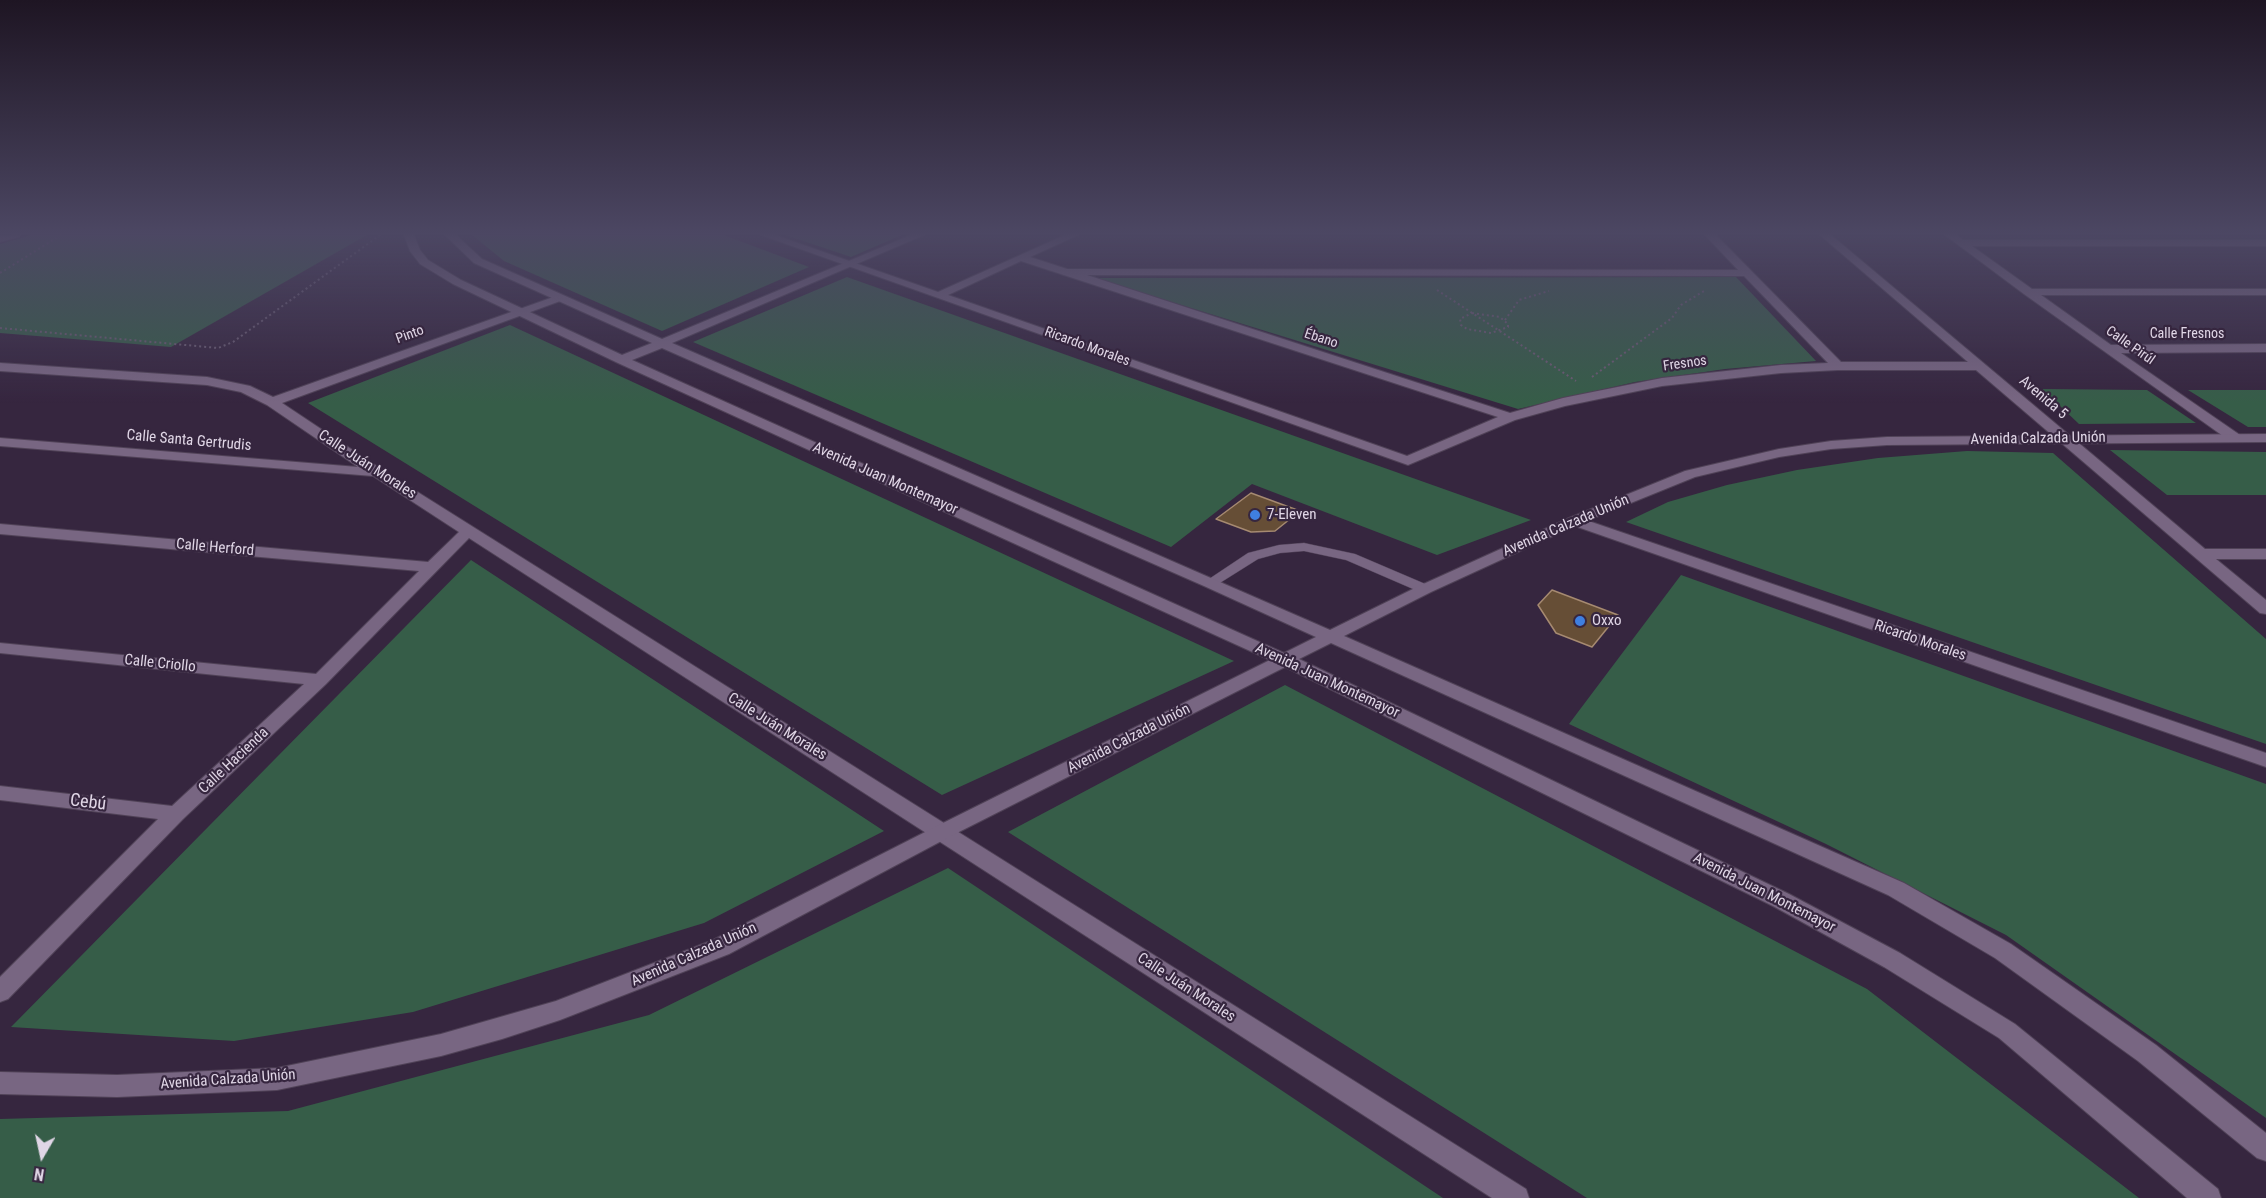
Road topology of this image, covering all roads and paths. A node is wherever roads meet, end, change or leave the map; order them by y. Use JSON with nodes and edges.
{"nodes":[{"id":1,"x":301,"y":291,"type":"edge"},
{"id":2,"x":476,"y":291,"type":"edge"},
{"id":3,"x":543,"y":291,"type":"edge"},
{"id":4,"x":786,"y":291,"type":"edge"},
{"id":5,"x":928,"y":291,"type":"edge"},
{"id":6,"x":949,"y":291,"type":"edge"},
{"id":7,"x":1126,"y":291,"type":"edge"},
{"id":8,"x":1438,"y":291,"type":"edge"},
{"id":9,"x":1546,"y":291,"type":"edge"},
{"id":10,"x":1707,"y":291,"type":"edge"},
{"id":11,"x":1759,"y":291,"type":"edge"},
{"id":12,"x":1891,"y":291,"type":"edge"},
{"id":13,"x":2028,"y":292,"type":"joint"},
{"id":14,"x":2266,"y":292,"type":"edge"},
{"id":15,"x":940,"y":295,"type":"junction"},
{"id":16,"x":559,"y":298,"type":"junction"},
{"id":17,"x":517,"y":311,"type":"junction"},
{"id":18,"x":1472,"y":313,"type":"junction"},
{"id":19,"x":1505,"y":320,"type":"junction"},
{"id":20,"x":0,"y":328,"type":"edge"},
{"id":21,"x":1501,"y":332,"type":"junction"},
{"id":22,"x":661,"y":343,"type":"junction"},
{"id":23,"x":2266,"y":348,"type":"edge"},
{"id":24,"x":2108,"y":350,"type":"junction"},
{"id":25,"x":622,"y":360,"type":"junction"},
{"id":26,"x":1838,"y":366,"type":"junction"},
{"id":27,"x":1980,"y":366,"type":"junction"},
{"id":28,"x":0,"y":367,"type":"edge"},
{"id":29,"x":1582,"y":385,"type":"junction"},
{"id":30,"x":1597,"y":394,"type":"junction"},
{"id":31,"x":272,"y":402,"type":"junction"},
{"id":32,"x":1510,"y":417,"type":"junction"},
{"id":33,"x":2065,"y":438,"type":"junction"},
{"id":34,"x":2235,"y":438,"type":"junction"},
{"id":35,"x":2266,"y":438,"type":"edge"},
{"id":36,"x":0,"y":442,"type":"edge"},
{"id":37,"x":1408,"y":461,"type":"joint"},
{"id":38,"x":376,"y":472,"type":"junction"},
{"id":39,"x":1574,"y":520,"type":"junction"},
{"id":40,"x":0,"y":529,"type":"edge"},
{"id":41,"x":468,"y":531,"type":"junction"},
{"id":42,"x":2202,"y":554,"type":"junction"},
{"id":43,"x":2266,"y":554,"type":"edge"},
{"id":44,"x":431,"y":567,"type":"junction"},
{"id":45,"x":1210,"y":583,"type":"junction"},
{"id":46,"x":1425,"y":589,"type":"junction"},
{"id":47,"x":2266,"y":609,"type":"edge"},
{"id":48,"x":1330,"y":637,"type":"junction"},
{"id":49,"x":0,"y":648,"type":"edge"},
{"id":50,"x":1286,"y":660,"type":"junction"},
{"id":51,"x":320,"y":680,"type":"junction"},
{"id":52,"x":2266,"y":760,"type":"edge"},
{"id":53,"x":0,"y":793,"type":"edge"},
{"id":54,"x":176,"y":814,"type":"junction"},
{"id":55,"x":942,"y":832,"type":"junction"},
{"id":56,"x":0,"y":992,"type":"edge"},
{"id":57,"x":0,"y":1083,"type":"edge"},
{"id":58,"x":2266,"y":1149,"type":"edge"},
{"id":59,"x":1516,"y":1198,"type":"edge"},
{"id":60,"x":2208,"y":1198,"type":"edge"}],
"edges":[{"from":1,"to":20,"type":"path"},
{"from":2,"to":17,"type":"street","name":"Avenida Juan Montemayor"},
{"from":3,"to":16,"type":"street"},
{"from":4,"to":22,"type":"street"},
{"from":5,"to":15,"type":"street","name":"Ricardo Morales"},
{"from":6,"to":15,"type":"street"},
{"from":7,"to":32,"type":"street","name":"Ébano"},
{"from":8,"to":18,"type":"path"},
{"from":9,"to":19,"type":"path"},
{"from":10,"to":29,"type":"path"},
{"from":11,"to":26,"type":"street"},
{"from":12,"to":27,"type":"street","name":"Avenida 5"},
{"from":13,"to":14,"type":"street"},
{"from":13,"to":24,"type":"street","name":"Calle Pirúl"},
{"from":15,"to":37,"type":"street","name":"Ricardo Morales"},
{"from":16,"to":17,"type":"street","name":"Pinto"},
{"from":16,"to":22,"type":"street"},
{"from":17,"to":25,"type":"street","name":"Avenida Juan Montemayor"},
{"from":17,"to":31,"type":"street","name":"Pinto"},
{"from":18,"to":19,"type":"path"},
{"from":18,"to":21,"type":"path"},
{"from":18,"to":21,"type":"path"},
{"from":19,"to":21,"type":"path"},
{"from":21,"to":29,"type":"path"},
{"from":22,"to":25,"type":"street"},
{"from":22,"to":45,"type":"street"},
{"from":23,"to":24,"type":"street","name":"Calle Fresnos"},
{"from":24,"to":34,"type":"street","name":"Calle Pirúl"},
{"from":25,"to":50,"type":"street","name":"Avenida Juan Montemayor"},
{"from":26,"to":27,"type":"street","name":"Fresnos"},
{"from":26,"to":30,"type":"street","name":"Fresnos"},
{"from":27,"to":33,"type":"street","name":"Avenida 5"},
{"from":28,"to":31,"type":"street","name":"Calle Juán Morales"},
{"from":29,"to":30,"type":"path"},
{"from":30,"to":32,"type":"street","name":"Fresnos"},
{"from":31,"to":38,"type":"street","name":"Calle Juán Morales"},
{"from":32,"to":37,"type":"street","name":"Fresnos"},
{"from":33,"to":34,"type":"street","name":"Avenida Calzada Unión"},
{"from":33,"to":39,"type":"street","name":"Avenida Calzada Unión"},
{"from":33,"to":42,"type":"street","name":"Avenida 5"},
{"from":34,"to":35,"type":"street","name":"Avenida Calzada Unión"},
{"from":36,"to":38,"type":"street","name":"Calle Santa Gertrudis"},
{"from":38,"to":41,"type":"street","name":"Calle Juán Morales"},
{"from":39,"to":46,"type":"street","name":"Avenida Calzada Unión"},
{"from":39,"to":52,"type":"street","name":"Ricardo Morales"},
{"from":40,"to":44,"type":"street","name":"Calle Herford"},
{"from":41,"to":44,"type":"street","name":"Calle Hacienda"},
{"from":41,"to":55,"type":"street","name":"Calle Juán Morales"},
{"from":42,"to":43,"type":"street"},
{"from":42,"to":47,"type":"street","name":"Avenida 5"},
{"from":44,"to":51,"type":"street","name":"Calle Hacienda"},
{"from":45,"to":46,"type":"lane"},
{"from":45,"to":48,"type":"street"},
{"from":46,"to":48,"type":"street","name":"Avenida Calzada Unión"},
{"from":48,"to":50,"type":"street","name":"Avenida Calzada Unión"},
{"from":48,"to":58,"type":"street"},
{"from":49,"to":51,"type":"street","name":"Calle Criollo"},
{"from":50,"to":55,"type":"street","name":"Avenida Calzada Unión"},
{"from":50,"to":60,"type":"street","name":"Avenida Juan Montemayor"},
{"from":51,"to":54,"type":"street","name":"Calle Hacienda"},
{"from":53,"to":54,"type":"street","name":"Cebú"},
{"from":54,"to":56,"type":"street","name":"Calle Hacienda"},
{"from":55,"to":57,"type":"street","name":"Avenida Calzada Unión"},
{"from":55,"to":59,"type":"street","name":"Calle Juán Morales"}]}
